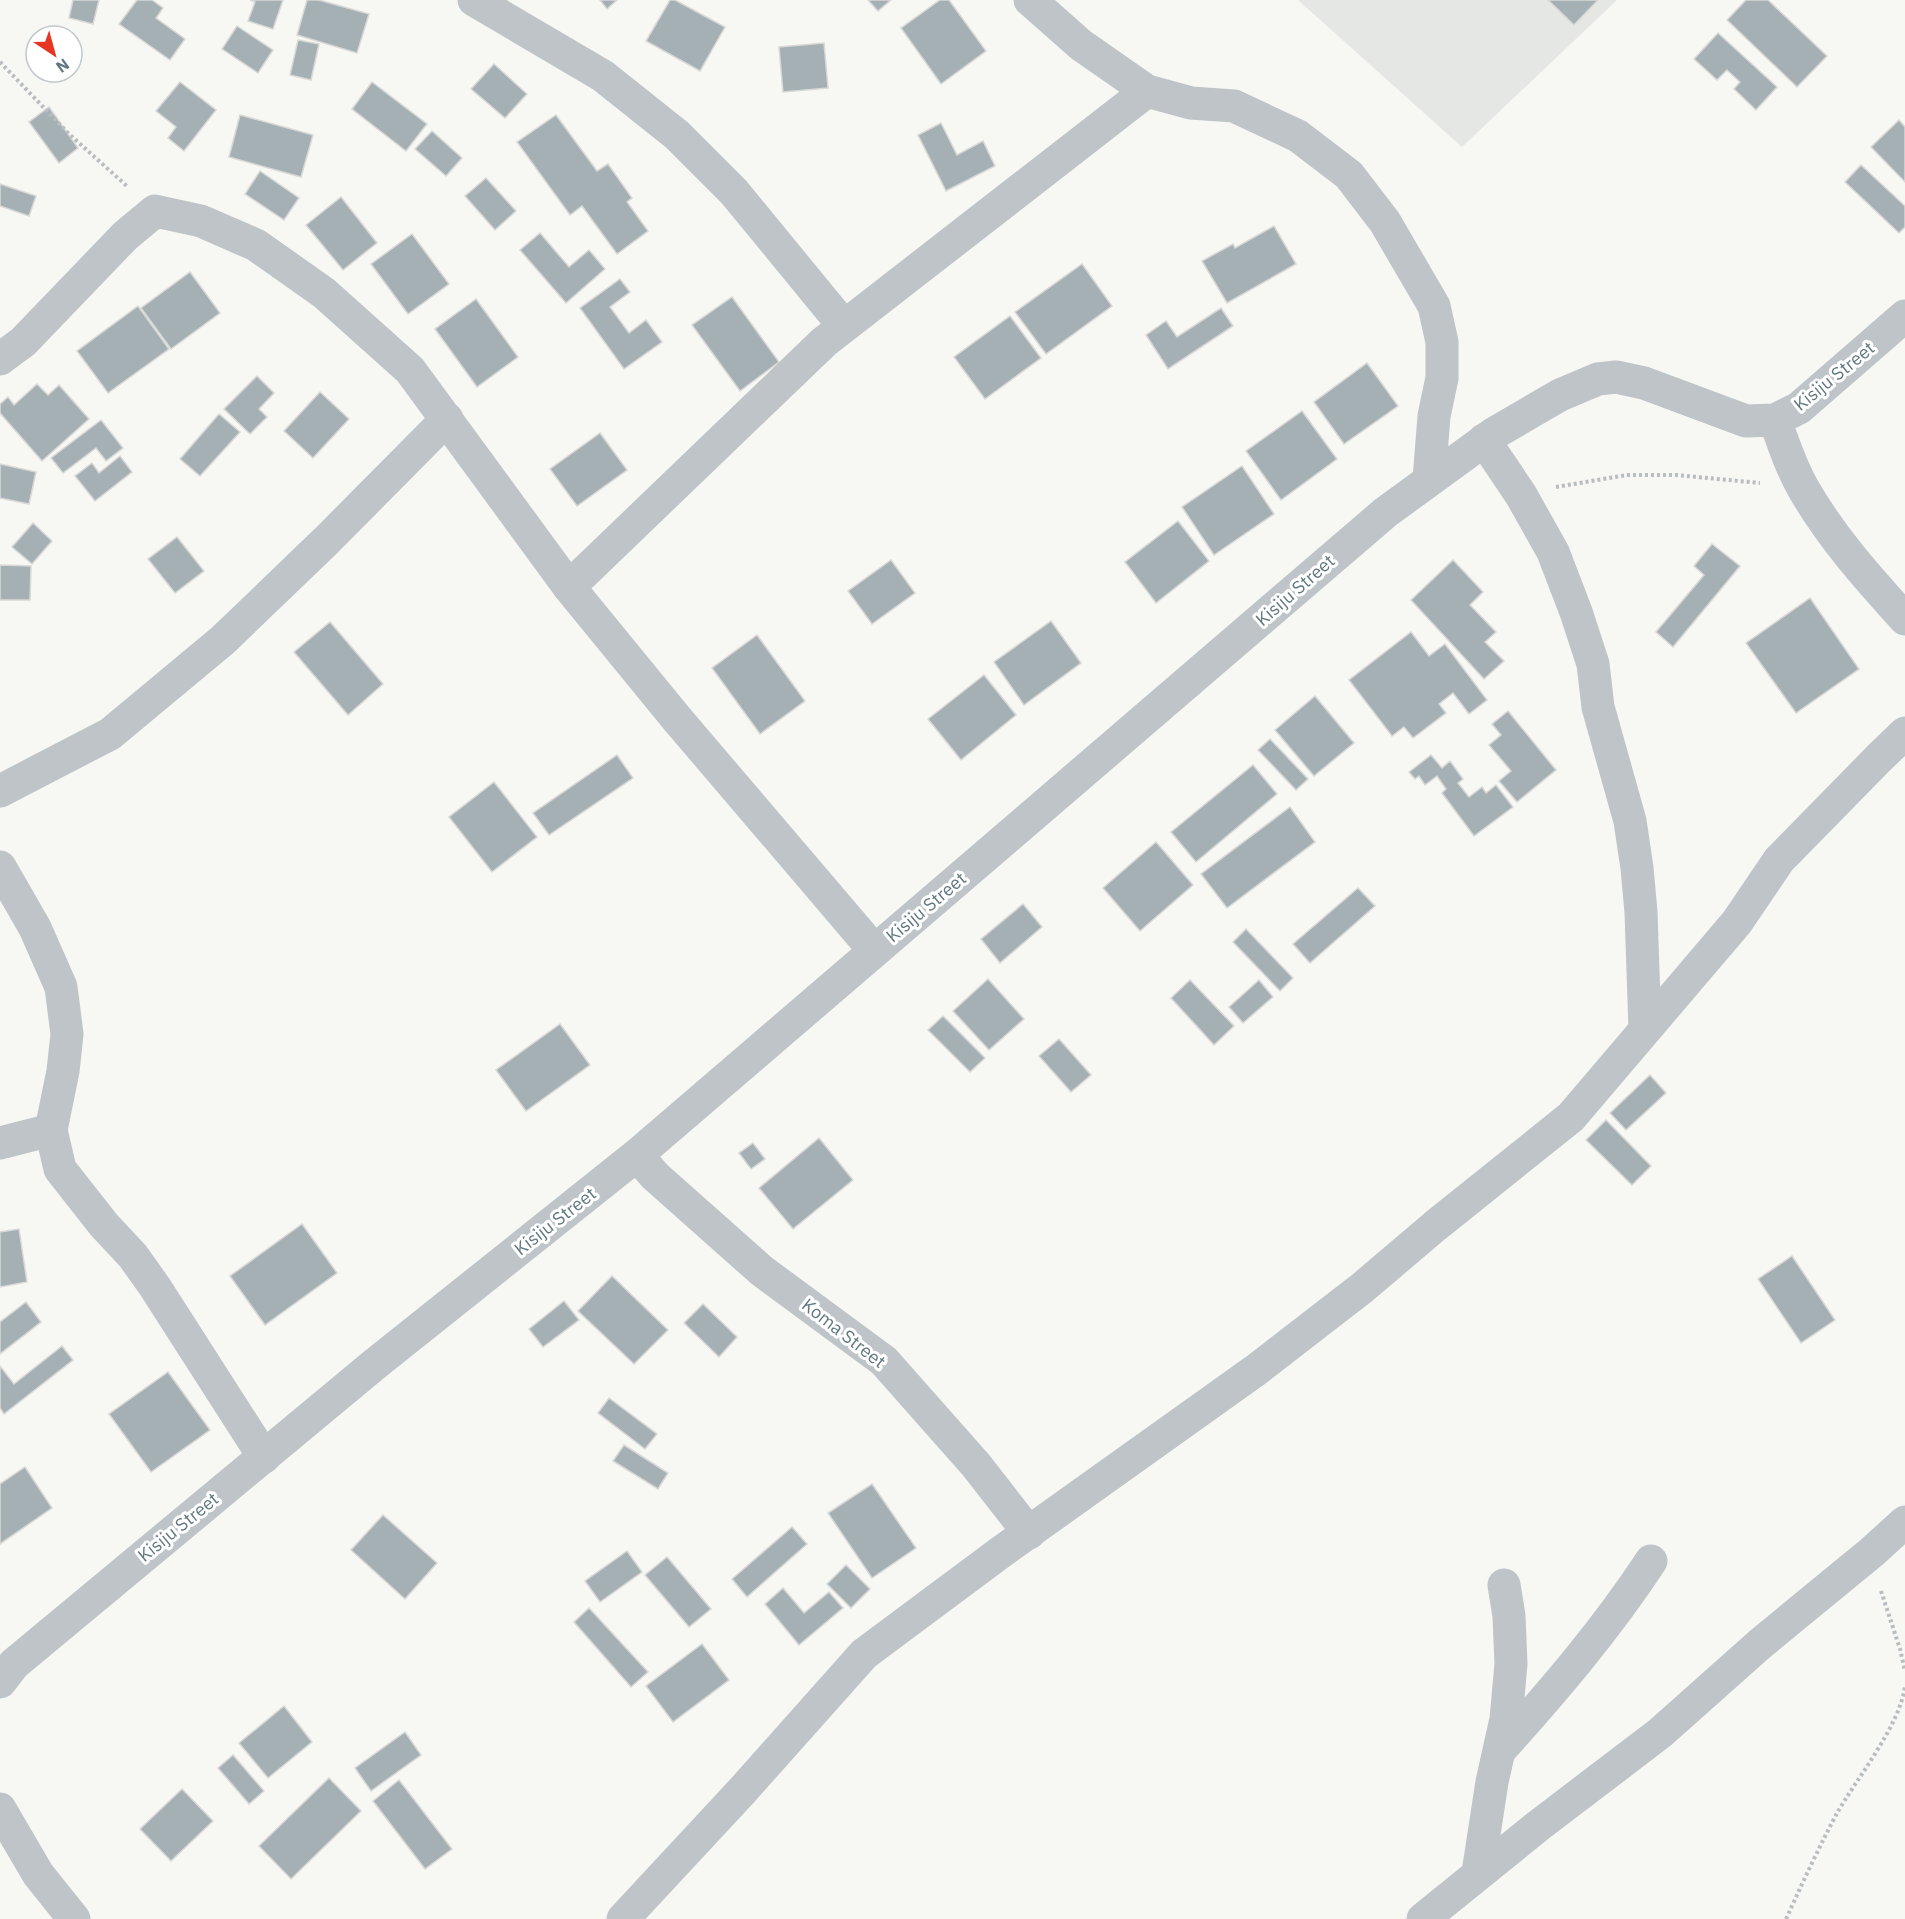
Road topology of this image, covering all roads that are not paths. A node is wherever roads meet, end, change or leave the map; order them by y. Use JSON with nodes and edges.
{"nodes":[{"id":1,"x":474,"y":0,"type":"edge"},
{"id":2,"x":1030,"y":0,"type":"edge"},
{"id":3,"x":1147,"y":91,"type":"junction"},
{"id":4,"x":1905,"y":316,"type":"edge"},
{"id":5,"x":844,"y":326,"type":"junction"},
{"id":6,"x":0,"y":359,"type":"edge"},
{"id":7,"x":447,"y":419,"type":"junction"},
{"id":8,"x":1775,"y":420,"type":"junction"},
{"id":9,"x":1484,"y":441,"type":"junction"},
{"id":10,"x":1429,"y":480,"type":"junction"},
{"id":11,"x":569,"y":587,"type":"junction"},
{"id":12,"x":1905,"y":619,"type":"edge"},
{"id":13,"x":1905,"y":733,"type":"edge"},
{"id":14,"x":0,"y":791,"type":"edge"},
{"id":15,"x":0,"y":867,"type":"edge"},
{"id":16,"x":874,"y":950,"type":"junction"},
{"id":17,"x":1645,"y":1029,"type":"junction"},
{"id":18,"x":51,"y":1130,"type":"junction"},
{"id":19,"x":0,"y":1143,"type":"edge"},
{"id":20,"x":637,"y":1155,"type":"junction"},
{"id":21,"x":264,"y":1457,"type":"junction"},
{"id":22,"x":1905,"y":1522,"type":"edge"},
{"id":23,"x":1029,"y":1533,"type":"junction"},
{"id":24,"x":1651,"y":1561,"type":"dead end"},
{"id":25,"x":1504,"y":1585,"type":"dead end"},
{"id":26,"x":0,"y":1682,"type":"edge"},
{"id":27,"x":1501,"y":1749,"type":"junction"},
{"id":28,"x":0,"y":1809,"type":"edge"},
{"id":29,"x":1473,"y":1877,"type":"junction"},
{"id":30,"x":74,"y":1919,"type":"edge"},
{"id":31,"x":623,"y":1919,"type":"edge"},
{"id":32,"x":1423,"y":1919,"type":"edge"},
{"id":33,"x":1462,"y":1919,"type":"edge"}],
"edges":[{"from":1,"to":5,"type":"street"},
{"from":2,"to":3,"type":"street"},
{"from":3,"to":5,"type":"street"},
{"from":3,"to":10,"type":"street"},
{"from":4,"to":8,"type":"street","name":"Kisiju Street"},
{"from":5,"to":11,"type":"street"},
{"from":6,"to":7,"type":"street"},
{"from":7,"to":11,"type":"street"},
{"from":7,"to":14,"type":"street"},
{"from":8,"to":9,"type":"street","name":"Kisiju Street"},
{"from":8,"to":12,"type":"street"},
{"from":9,"to":10,"type":"street","name":"Kisiju Street"},
{"from":9,"to":17,"type":"street"},
{"from":10,"to":16,"type":"street","name":"Kisiju Street"},
{"from":11,"to":16,"type":"street"},
{"from":13,"to":17,"type":"street"},
{"from":15,"to":18,"type":"street"},
{"from":16,"to":20,"type":"street","name":"Kisiju Street"},
{"from":17,"to":23,"type":"street"},
{"from":18,"to":19,"type":"street"},
{"from":18,"to":21,"type":"street"},
{"from":20,"to":21,"type":"street","name":"Kisiju Street"},
{"from":20,"to":23,"type":"street","name":"Koma Street"},
{"from":21,"to":26,"type":"street","name":"Kisiju Street"},
{"from":22,"to":29,"type":"street"},
{"from":23,"to":31,"type":"street"},
{"from":24,"to":27,"type":"street"},
{"from":25,"to":27,"type":"street"},
{"from":27,"to":29,"type":"street"},
{"from":28,"to":30,"type":"street"},
{"from":29,"to":32,"type":"street"},
{"from":29,"to":33,"type":"street"}]}
